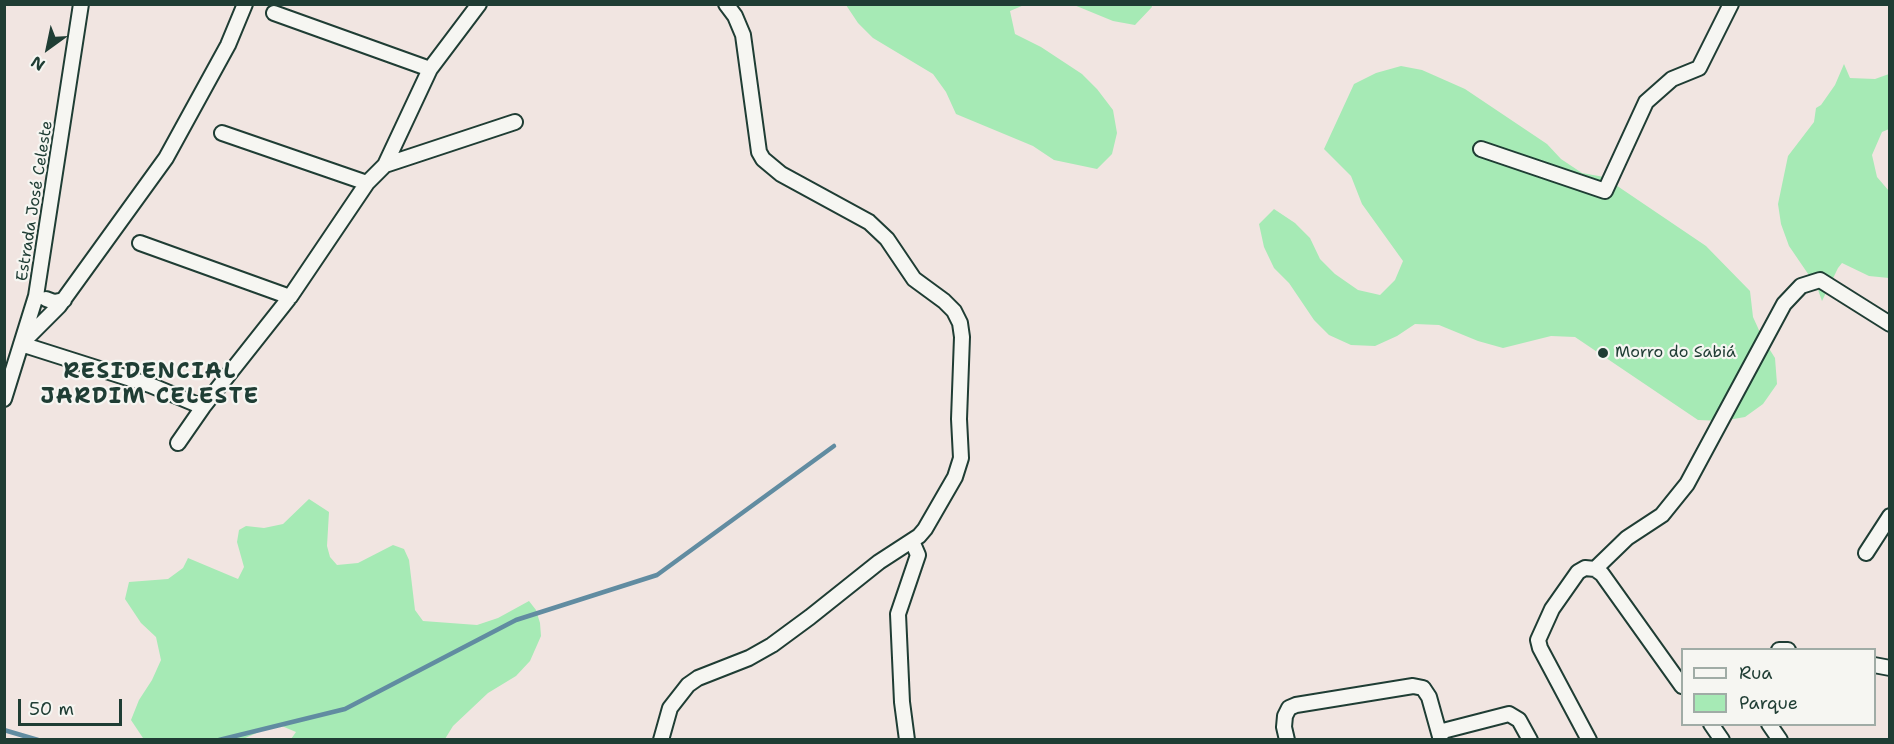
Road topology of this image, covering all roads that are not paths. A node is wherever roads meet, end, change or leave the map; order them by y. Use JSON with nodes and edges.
{"nodes":[{"id":1,"x":81,"y":4,"type":"edge"},
{"id":2,"x":245,"y":4,"type":"edge"},
{"id":3,"x":479,"y":4,"type":"edge"},
{"id":4,"x":726,"y":4,"type":"edge"},
{"id":5,"x":1731,"y":4,"type":"edge"},
{"id":6,"x":274,"y":13,"type":"dead end"},
{"id":7,"x":430,"y":69,"type":"junction"},
{"id":8,"x":515,"y":122,"type":"dead end"},
{"id":9,"x":222,"y":134,"type":"dead end"},
{"id":10,"x":1481,"y":149,"type":"dead end"},
{"id":11,"x":385,"y":165,"type":"junction"},
{"id":12,"x":367,"y":183,"type":"junction"},
{"id":13,"x":140,"y":243,"type":"dead end"},
{"id":14,"x":41,"y":297,"type":"junction"},
{"id":15,"x":290,"y":297,"type":"junction"},
{"id":16,"x":64,"y":300,"type":"junction"},
{"id":17,"x":49,"y":316,"type":"junction"},
{"id":18,"x":1890,"y":324,"type":"edge"},
{"id":19,"x":21,"y":344,"type":"junction"},
{"id":20,"x":4,"y":399,"type":"edge"},
{"id":21,"x":203,"y":407,"type":"junction"},
{"id":22,"x":178,"y":443,"type":"dead end"},
{"id":23,"x":1890,"y":516,"type":"edge"},
{"id":24,"x":912,"y":541,"type":"junction"},
{"id":25,"x":1866,"y":553,"type":"dead end"},
{"id":26,"x":1595,"y":569,"type":"junction"},
{"id":27,"x":1681,"y":683,"type":"edge"},
{"id":28,"x":1712,"y":726,"type":"edge"},
{"id":29,"x":1770,"y":726,"type":"edge"},
{"id":30,"x":1440,"y":736,"type":"edge"},
{"id":31,"x":661,"y":740,"type":"edge"},
{"id":32,"x":907,"y":740,"type":"edge"},
{"id":33,"x":1287,"y":740,"type":"edge"},
{"id":34,"x":1530,"y":740,"type":"edge"},
{"id":35,"x":1589,"y":740,"type":"edge"},
{"id":36,"x":1722,"y":740,"type":"edge"},
{"id":37,"x":1780,"y":740,"type":"edge"}],
"edges":[{"from":1,"to":14,"type":"street","name":"Estrada José Celeste"},
{"from":2,"to":16,"type":"street"},
{"from":3,"to":7,"type":"street"},
{"from":4,"to":24,"type":"street"},
{"from":5,"to":10,"type":"street"},
{"from":6,"to":7,"type":"street"},
{"from":7,"to":11,"type":"street"},
{"from":8,"to":11,"type":"street"},
{"from":9,"to":12,"type":"street"},
{"from":11,"to":12,"type":"street"},
{"from":12,"to":15,"type":"street"},
{"from":13,"to":15,"type":"street"},
{"from":14,"to":16,"type":"street"},
{"from":14,"to":17,"type":"street"},
{"from":14,"to":19,"type":"street","name":"Estrada José Celeste"},
{"from":15,"to":21,"type":"street"},
{"from":16,"to":17,"type":"street"},
{"from":17,"to":19,"type":"street"},
{"from":18,"to":26,"type":"street"},
{"from":19,"to":20,"type":"street","name":"Estrada José Celeste"},
{"from":19,"to":21,"type":"street"},
{"from":21,"to":22,"type":"street"},
{"from":23,"to":25,"type":"street"},
{"from":24,"to":31,"type":"street"},
{"from":24,"to":32,"type":"street"},
{"from":26,"to":27,"type":"street"},
{"from":26,"to":35,"type":"street"},
{"from":28,"to":36,"type":"street"},
{"from":29,"to":37,"type":"street"},
{"from":30,"to":33,"type":"street"},
{"from":30,"to":34,"type":"street"}]}
